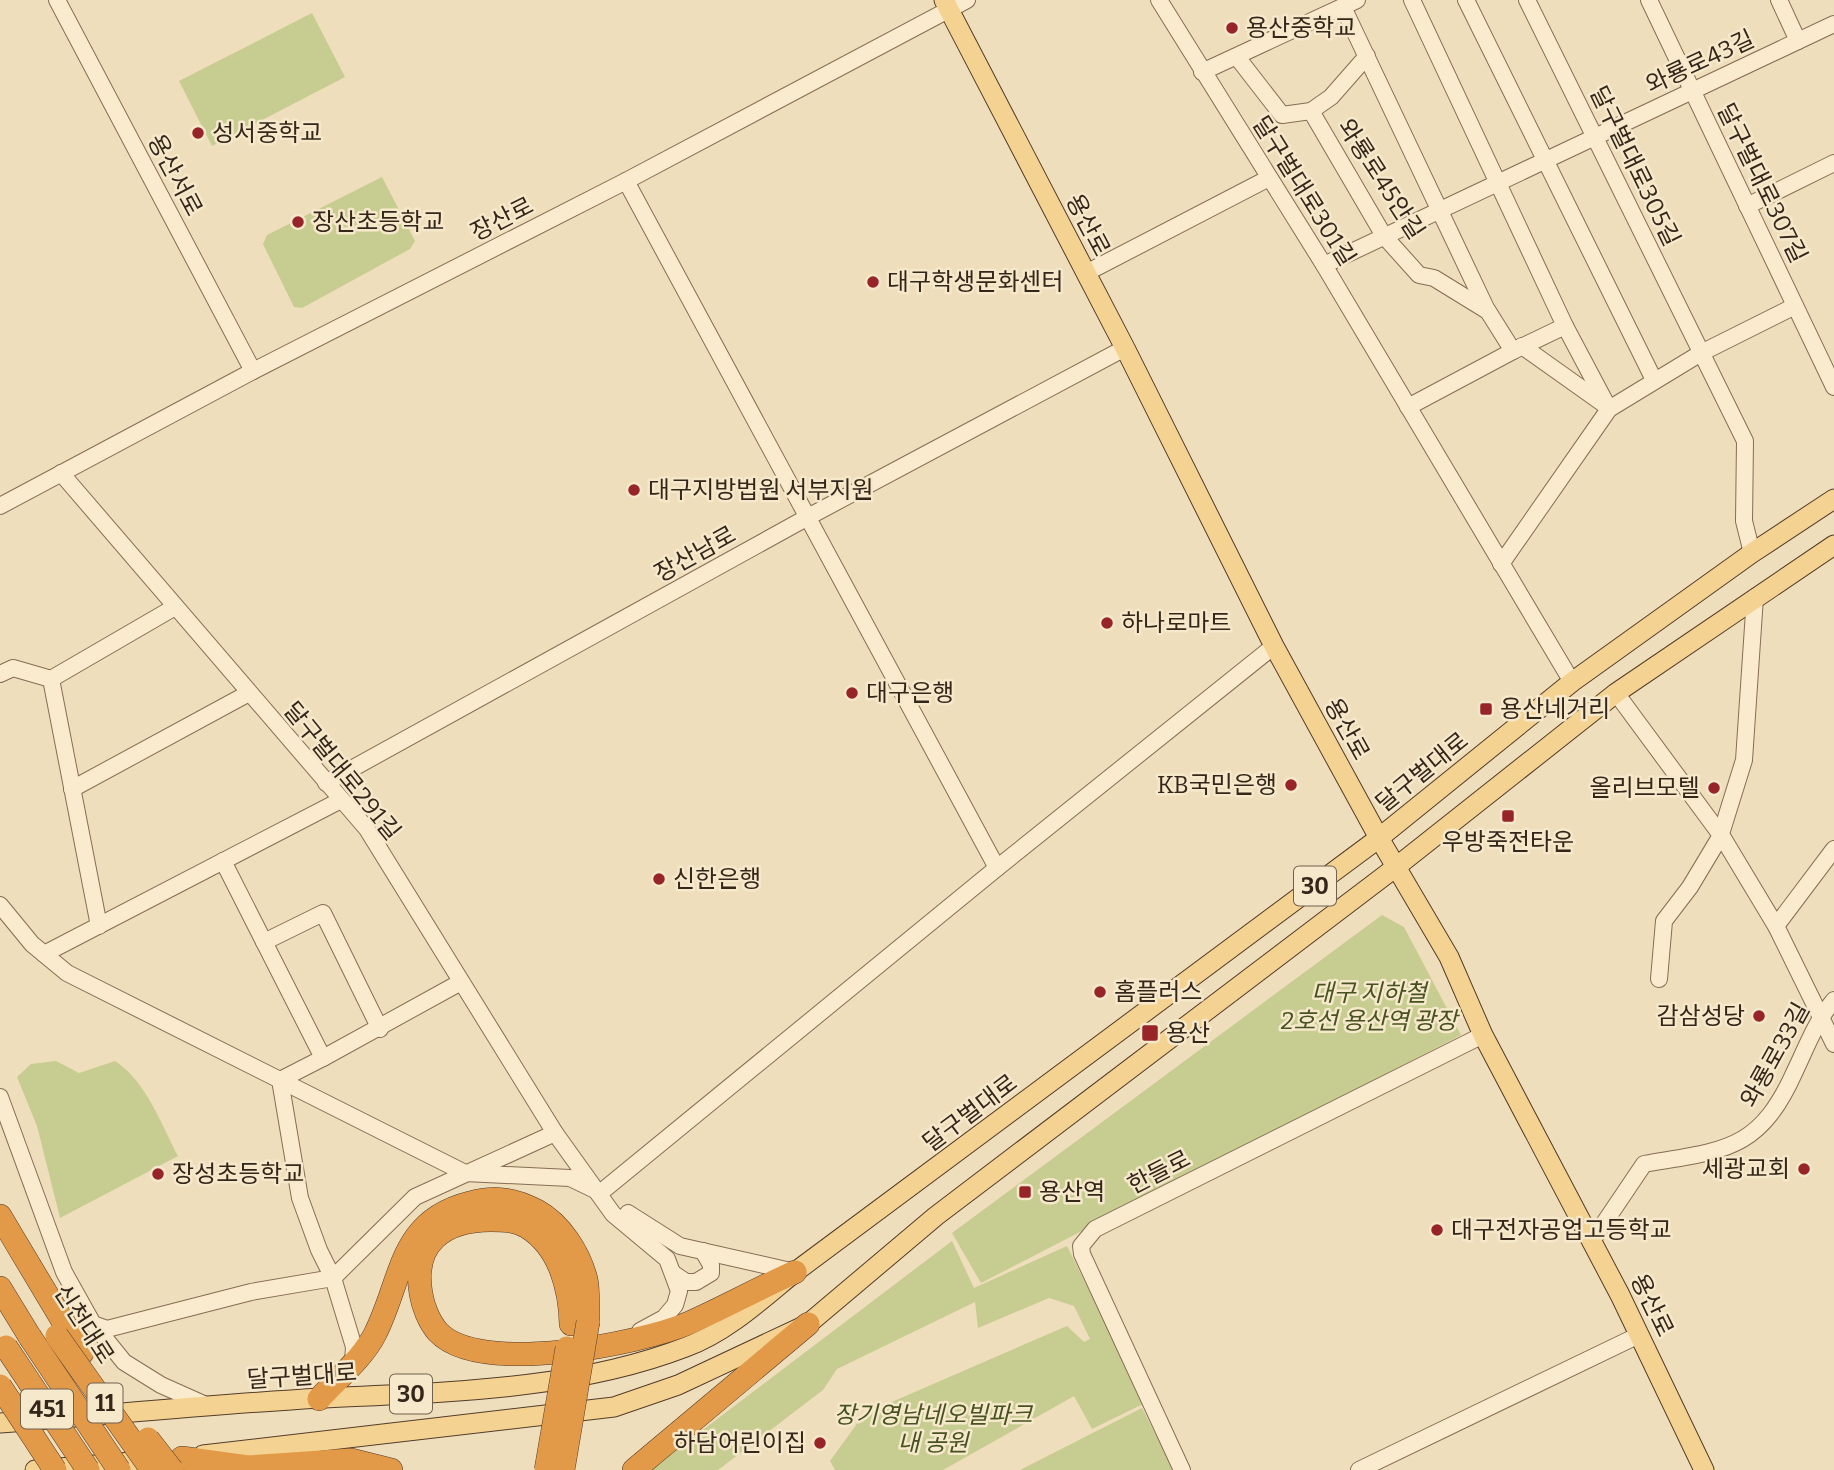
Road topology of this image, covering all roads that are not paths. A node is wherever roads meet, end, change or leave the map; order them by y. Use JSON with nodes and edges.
{"nodes":[{"id":1,"x":57,"y":0,"type":"edge"},
{"id":2,"x":967,"y":0,"type":"edge"},
{"id":3,"x":1159,"y":0,"type":"edge"},
{"id":4,"x":1412,"y":0,"type":"edge"},
{"id":5,"x":1466,"y":0,"type":"edge"},
{"id":6,"x":1527,"y":0,"type":"edge"},
{"id":7,"x":1649,"y":0,"type":"edge"},
{"id":8,"x":1779,"y":0,"type":"edge"},
{"id":9,"x":1350,"y":3,"type":"edge"},
{"id":10,"x":946,"y":5,"type":"edge"},
{"id":11,"x":1834,"y":24,"type":"edge"},
{"id":12,"x":1798,"y":41,"type":"junction"},
{"id":13,"x":1367,"y":56,"type":"junction"},
{"id":14,"x":1237,"y":57,"type":"junction"},
{"id":15,"x":1202,"y":72,"type":"junction"},
{"id":16,"x":1692,"y":90,"type":"junction"},
{"id":17,"x":1311,"y":111,"type":"junction"},
{"id":18,"x":1595,"y":136,"type":"junction"},
{"id":19,"x":1544,"y":160,"type":"junction"},
{"id":20,"x":1834,"y":163,"type":"edge"},
{"id":21,"x":1269,"y":178,"type":"junction"},
{"id":22,"x":626,"y":181,"type":"junction"},
{"id":23,"x":1497,"y":182,"type":"junction"},
{"id":24,"x":1748,"y":206,"type":"junction"},
{"id":25,"x":1439,"y":208,"type":"junction"},
{"id":26,"x":1384,"y":236,"type":"junction"},
{"id":27,"x":1324,"y":265,"type":"junction"},
{"id":28,"x":1086,"y":273,"type":"junction"},
{"id":29,"x":1795,"y":306,"type":"junction"},
{"id":30,"x":1488,"y":311,"type":"junction"},
{"id":31,"x":1566,"y":326,"type":"junction"},
{"id":32,"x":1125,"y":348,"type":"junction"},
{"id":33,"x":1518,"y":349,"type":"junction"},
{"id":34,"x":1701,"y":353,"type":"junction"},
{"id":35,"x":253,"y":371,"type":"junction"},
{"id":36,"x":1654,"y":380,"type":"junction"},
{"id":37,"x":1834,"y":387,"type":"edge"},
{"id":38,"x":1408,"y":407,"type":"junction"},
{"id":39,"x":1609,"y":409,"type":"junction"},
{"id":40,"x":61,"y":473,"type":"junction"},
{"id":41,"x":1834,"y":499,"type":"edge"},
{"id":42,"x":0,"y":506,"type":"edge"},
{"id":43,"x":808,"y":517,"type":"junction"},
{"id":44,"x":1834,"y":545,"type":"edge"},
{"id":45,"x":1752,"y":553,"type":"junction"},
{"id":46,"x":1502,"y":564,"type":"junction"},
{"id":47,"x":1755,"y":597,"type":"junction"},
{"id":48,"x":175,"y":607,"type":"junction"},
{"id":49,"x":1274,"y":646,"type":"junction"},
{"id":50,"x":0,"y":674,"type":"edge"},
{"id":51,"x":51,"y":679,"type":"junction"},
{"id":52,"x":1572,"y":682,"type":"junction"},
{"id":53,"x":249,"y":693,"type":"junction"},
{"id":54,"x":1616,"y":693,"type":"junction"},
{"id":55,"x":326,"y":783,"type":"junction"},
{"id":56,"x":72,"y":789,"type":"junction"},
{"id":57,"x":341,"y":800,"type":"junction"},
{"id":58,"x":1721,"y":834,"type":"junction"},
{"id":59,"x":1379,"y":838,"type":"junction"},
{"id":60,"x":1834,"y":849,"type":"edge"},
{"id":61,"x":223,"y":861,"type":"junction"},
{"id":62,"x":1396,"y":867,"type":"junction"},
{"id":63,"x":997,"y":868,"type":"junction"},
{"id":64,"x":0,"y":905,"type":"edge"},
{"id":65,"x":99,"y":926,"type":"junction"},
{"id":66,"x":1776,"y":926,"type":"junction"},
{"id":67,"x":264,"y":942,"type":"junction"},
{"id":68,"x":44,"y":954,"type":"junction"},
{"id":69,"x":1659,"y":979,"type":"dead end"},
{"id":70,"x":461,"y":982,"type":"junction"},
{"id":71,"x":1834,"y":1000,"type":"edge"},
{"id":72,"x":1820,"y":1016,"type":"junction"},
{"id":73,"x":380,"y":1029,"type":"junction"},
{"id":74,"x":1483,"y":1035,"type":"junction"},
{"id":75,"x":1834,"y":1044,"type":"edge"},
{"id":76,"x":323,"y":1058,"type":"junction"},
{"id":77,"x":280,"y":1080,"type":"junction"},
{"id":78,"x":0,"y":1097,"type":"edge"},
{"id":79,"x":555,"y":1133,"type":"junction"},
{"id":80,"x":466,"y":1173,"type":"junction"},
{"id":81,"x":600,"y":1193,"type":"junction"},
{"id":82,"x":0,"y":1216,"type":"edge"},
{"id":83,"x":0,"y":1239,"type":"edge"},
{"id":84,"x":1592,"y":1241,"type":"junction"},
{"id":85,"x":703,"y":1251,"type":"junction"},
{"id":86,"x":794,"y":1272,"type":"junction"},
{"id":87,"x":674,"y":1274,"type":"junction"},
{"id":88,"x":334,"y":1278,"type":"junction"},
{"id":89,"x":0,"y":1288,"type":"edge"},
{"id":90,"x":579,"y":1323,"type":"junction"},
{"id":91,"x":93,"y":1324,"type":"junction"},
{"id":92,"x":808,"y":1324,"type":"junction"},
{"id":93,"x":1639,"y":1335,"type":"junction"},
{"id":94,"x":3,"y":1342,"type":"edge"},
{"id":95,"x":607,"y":1346,"type":"junction"},
{"id":96,"x":353,"y":1362,"type":"junction"},
{"id":97,"x":0,"y":1387,"type":"edge"},
{"id":98,"x":319,"y":1399,"type":"junction"},
{"id":99,"x":211,"y":1407,"type":"junction"},
{"id":100,"x":0,"y":1423,"type":"edge"},
{"id":101,"x":666,"y":1444,"type":"junction"},
{"id":102,"x":177,"y":1464,"type":"edge"},
{"id":103,"x":35,"y":1470,"type":"edge"},
{"id":104,"x":55,"y":1470,"type":"edge"},
{"id":105,"x":88,"y":1470,"type":"edge"},
{"id":106,"x":119,"y":1470,"type":"edge"},
{"id":107,"x":152,"y":1470,"type":"edge"},
{"id":108,"x":391,"y":1470,"type":"edge"},
{"id":109,"x":546,"y":1470,"type":"edge"},
{"id":110,"x":563,"y":1470,"type":"edge"},
{"id":111,"x":634,"y":1470,"type":"edge"},
{"id":112,"x":645,"y":1470,"type":"edge"},
{"id":113,"x":1182,"y":1470,"type":"edge"},
{"id":114,"x":1359,"y":1470,"type":"edge"},
{"id":115,"x":1704,"y":1470,"type":"edge"}],
"edges":[{"from":1,"to":35,"type":"street","name":"용산서로"},
{"from":2,"to":10,"type":"street"},
{"from":3,"to":15,"type":"street","name":"달구벌대로301길"},
{"from":4,"to":23,"type":"street"},
{"from":5,"to":19,"type":"street"},
{"from":6,"to":18,"type":"street","name":"달구벌대로305길"},
{"from":7,"to":16,"type":"street","name":"달구벌대로307길"},
{"from":8,"to":12,"type":"street"},
{"from":9,"to":13,"type":"street"},
{"from":9,"to":14,"type":"street"},
{"from":10,"to":22,"type":"street","name":"장산로"},
{"from":10,"to":28,"type":"main road","name":"용산로"},
{"from":11,"to":12,"type":"street","name":"와룡로43길"},
{"from":12,"to":16,"type":"street","name":"와룡로43길"},
{"from":13,"to":17,"type":"street","name":"와룡로45안길"},
{"from":13,"to":25,"type":"street"},
{"from":14,"to":15,"type":"street"},
{"from":14,"to":17,"type":"street","name":"와룡로45안길"},
{"from":15,"to":21,"type":"street","name":"달구벌대로301길"},
{"from":16,"to":18,"type":"street","name":"와룡로43길"},
{"from":16,"to":24,"type":"street","name":"달구벌대로307길"},
{"from":17,"to":26,"type":"street","name":"와룡로45안길"},
{"from":18,"to":19,"type":"street","name":"와룡로43길"},
{"from":18,"to":34,"type":"street","name":"달구벌대로305길"},
{"from":19,"to":23,"type":"street","name":"와룡로43길"},
{"from":19,"to":36,"type":"street"},
{"from":20,"to":24,"type":"street"},
{"from":21,"to":27,"type":"street","name":"달구벌대로301길"},
{"from":21,"to":28,"type":"street"},
{"from":22,"to":35,"type":"street","name":"장산로"},
{"from":22,"to":43,"type":"street"},
{"from":23,"to":25,"type":"street","name":"와룡로43길"},
{"from":23,"to":31,"type":"street"},
{"from":24,"to":29,"type":"street","name":"달구벌대로307길"},
{"from":25,"to":26,"type":"street","name":"와룡로43길"},
{"from":25,"to":30,"type":"street"},
{"from":26,"to":27,"type":"street","name":"와룡로43길"},
{"from":26,"to":30,"type":"street","name":"와룡로45안길"},
{"from":27,"to":38,"type":"street","name":"달구벌대로301길"},
{"from":28,"to":32,"type":"main road","name":"용산로"},
{"from":29,"to":34,"type":"street"},
{"from":29,"to":37,"type":"street","name":"달구벌대로307길"},
{"from":30,"to":33,"type":"street"},
{"from":31,"to":33,"type":"street"},
{"from":31,"to":39,"type":"street"},
{"from":32,"to":43,"type":"street","name":"장산남로"},
{"from":32,"to":49,"type":"main road","name":"용산로"},
{"from":33,"to":38,"type":"street"},
{"from":33,"to":39,"type":"street"},
{"from":34,"to":36,"type":"street"},
{"from":34,"to":45,"type":"street","name":"달구벌대로305길"},
{"from":35,"to":40,"type":"street","name":"장산로"},
{"from":36,"to":39,"type":"street"},
{"from":38,"to":46,"type":"street","name":"달구벌대로301길"},
{"from":39,"to":46,"type":"street"},
{"from":40,"to":42,"type":"street","name":"장산로"},
{"from":40,"to":48,"type":"street","name":"달구벌대로291길"},
{"from":41,"to":45,"type":"main road","name":"달구벌대로","number":"30"},
{"from":43,"to":55,"type":"street","name":"장산남로"},
{"from":43,"to":63,"type":"street"},
{"from":44,"to":47,"type":"main road","number":"30"},
{"from":45,"to":52,"type":"main road","name":"달구벌대로","number":"30"},
{"from":46,"to":52,"type":"street","name":"달구벌대로301길"},
{"from":47,"to":54,"type":"main road","number":"30"},
{"from":47,"to":58,"type":"street"},
{"from":48,"to":51,"type":"street"},
{"from":48,"to":53,"type":"street","name":"달구벌대로291길"},
{"from":49,"to":59,"type":"main road","name":"용산로"},
{"from":49,"to":63,"type":"street"},
{"from":50,"to":51,"type":"street"},
{"from":51,"to":56,"type":"street"},
{"from":52,"to":59,"type":"main road","name":"달구벌대로","number":"30"},
{"from":53,"to":55,"type":"street","name":"달구벌대로291길"},
{"from":53,"to":56,"type":"street"},
{"from":54,"to":58,"type":"street"},
{"from":54,"to":62,"type":"main road","number":"30"},
{"from":55,"to":57,"type":"street","name":"달구벌대로291길"},
{"from":56,"to":65,"type":"street"},
{"from":57,"to":61,"type":"street"},
{"from":57,"to":70,"type":"street","name":"달구벌대로291길"},
{"from":58,"to":66,"type":"street"},
{"from":58,"to":69,"type":"street"},
{"from":59,"to":62,"type":"main road","name":"용산로"},
{"from":59,"to":86,"type":"main road","name":"달구벌대로","number":"30"},
{"from":60,"to":66,"type":"street"},
{"from":61,"to":65,"type":"street"},
{"from":61,"to":67,"type":"street"},
{"from":62,"to":74,"type":"main road","name":"용산로"},
{"from":62,"to":92,"type":"main road","number":"30"},
{"from":63,"to":81,"type":"street"},
{"from":64,"to":68,"type":"street"},
{"from":65,"to":68,"type":"street"},
{"from":66,"to":72,"type":"street"},
{"from":67,"to":73,"type":"street"},
{"from":67,"to":76,"type":"street"},
{"from":68,"to":77,"type":"street"},
{"from":70,"to":73,"type":"street"},
{"from":70,"to":79,"type":"street","name":"달구벌대로291길"},
{"from":71,"to":72,"type":"street","name":"와룡로33길"},
{"from":72,"to":75,"type":"street"},
{"from":72,"to":84,"type":"street","name":"와룡로33길"},
{"from":73,"to":76,"type":"street"},
{"from":74,"to":84,"type":"main road","name":"용산로"},
{"from":74,"to":113,"type":"street","name":"한들로"},
{"from":76,"to":77,"type":"street"},
{"from":77,"to":80,"type":"street"},
{"from":77,"to":88,"type":"street"},
{"from":78,"to":91,"type":"street"},
{"from":79,"to":80,"type":"street"},
{"from":79,"to":81,"type":"street","name":"달구벌대로291길"},
{"from":80,"to":81,"type":"street"},
{"from":80,"to":88,"type":"street"},
{"from":81,"to":85,"type":"street"},
{"from":81,"to":87,"type":"street","name":"달구벌대로291길"},
{"from":82,"to":102,"type":"highway","bridge":true},
{"from":83,"to":107,"type":"highway","name":"신천대로","number":"11","bridge":true},
{"from":84,"to":93,"type":"main road","name":"용산로"},
{"from":85,"to":86,"type":"street"},
{"from":85,"to":87,"type":"street"},
{"from":86,"to":95,"type":"highway"},
{"from":86,"to":98,"type":"main road","name":"달구벌대로","number":"30"},
{"from":87,"to":95,"type":"street"},
{"from":88,"to":91,"type":"street"},
{"from":88,"to":96,"type":"street"},
{"from":89,"to":106,"type":"highway","number":"451","bridge":true},
{"from":90,"to":95,"type":"highway"},
{"from":90,"to":96,"type":"highway"},
{"from":90,"to":109,"type":"highway","bridge":true},
{"from":90,"to":110,"type":"highway","bridge":true},
{"from":91,"to":99,"type":"street"},
{"from":92,"to":101,"type":"highway"},
{"from":92,"to":102,"type":"main road","number":"30"},
{"from":93,"to":114,"type":"street"},
{"from":93,"to":115,"type":"main road","name":"용산로"},
{"from":94,"to":105,"type":"highway","number":"451","bridge":true},
{"from":96,"to":98,"type":"highway"},
{"from":97,"to":104,"type":"highway","bridge":true},
{"from":98,"to":99,"type":"main road","name":"달구벌대로","number":"30"},
{"from":99,"to":100,"type":"main road","name":"달구벌대로","number":"30"},
{"from":101,"to":111,"type":"highway"},
{"from":101,"to":112,"type":"highway"},
{"from":102,"to":103,"type":"main road","number":"30"},
{"from":102,"to":108,"type":"highway"}]}
